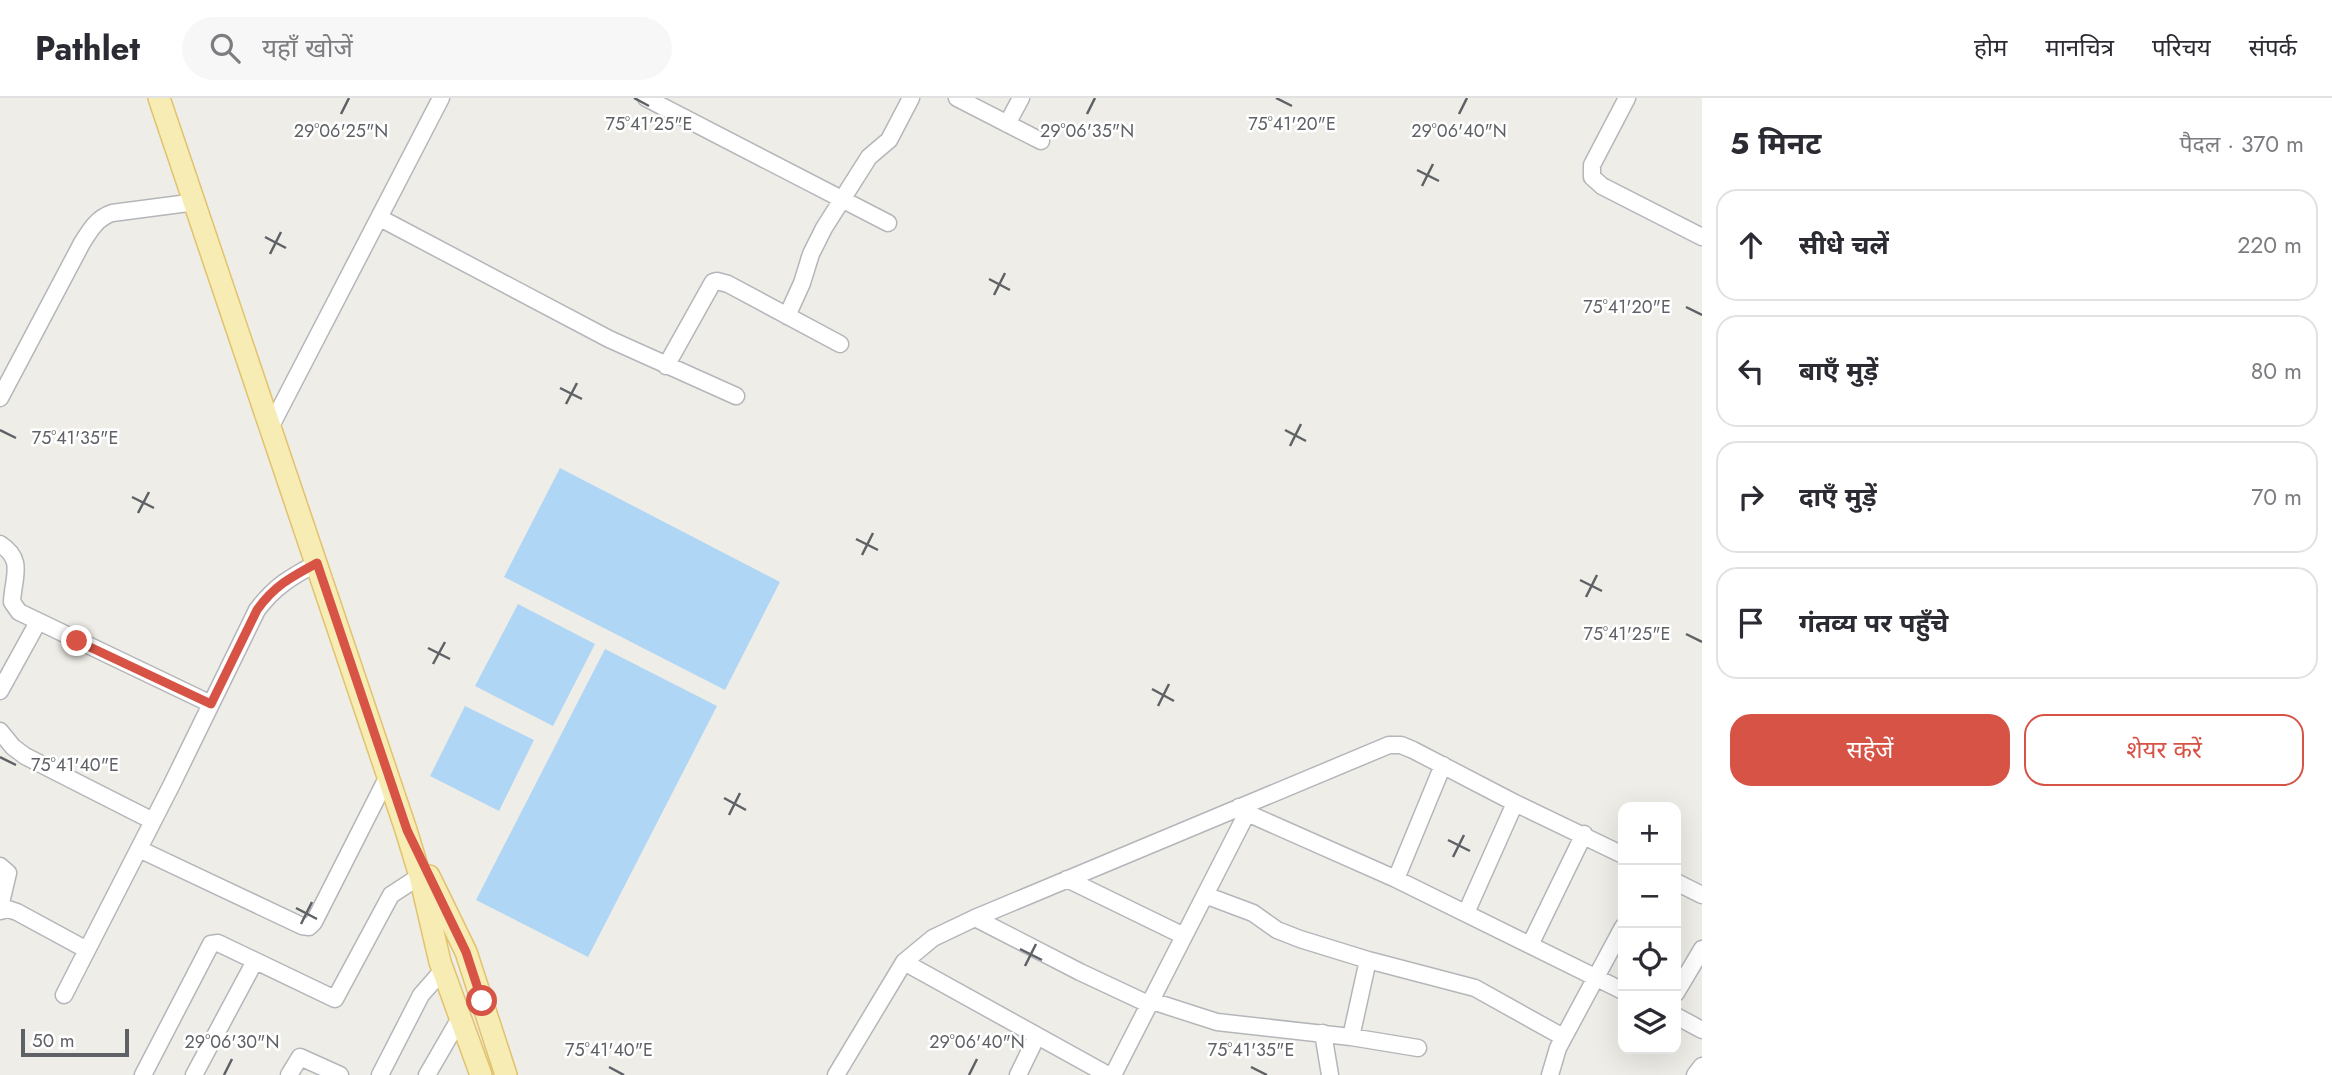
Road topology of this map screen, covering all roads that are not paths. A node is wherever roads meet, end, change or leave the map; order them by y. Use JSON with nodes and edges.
{"nodes":[{"id":1,"x":159,"y":98,"type":"edge"},
{"id":2,"x":441,"y":98,"type":"edge"},
{"id":3,"x":646,"y":98,"type":"edge"},
{"id":4,"x":911,"y":98,"type":"edge"},
{"id":5,"x":957,"y":98,"type":"edge"},
{"id":6,"x":1021,"y":98,"type":"edge"},
{"id":7,"x":1627,"y":98,"type":"edge"},
{"id":8,"x":1007,"y":124,"type":"junction"},
{"id":9,"x":1041,"y":141,"type":"dead end"},
{"id":10,"x":842,"y":200,"type":"junction"},
{"id":11,"x":196,"y":202,"type":"junction"},
{"id":12,"x":380,"y":218,"type":"junction"},
{"id":13,"x":888,"y":223,"type":"dead end"},
{"id":14,"x":1702,"y":237,"type":"edge"},
{"id":15,"x":787,"y":316,"type":"junction"},
{"id":16,"x":840,"y":344,"type":"dead end"},
{"id":17,"x":666,"y":366,"type":"junction"},
{"id":18,"x":737,"y":396,"type":"dead end"},
{"id":19,"x":0,"y":398,"type":"edge"},
{"id":20,"x":271,"y":426,"type":"junction"},
{"id":21,"x":0,"y":544,"type":"edge"},
{"id":22,"x":317,"y":563,"type":"junction"},
{"id":23,"x":38,"y":621,"type":"junction"},
{"id":24,"x":0,"y":691,"type":"edge"},
{"id":25,"x":211,"y":704,"type":"junction"},
{"id":26,"x":0,"y":731,"type":"edge"},
{"id":27,"x":1443,"y":765,"type":"junction"},
{"id":28,"x":388,"y":776,"type":"junction"},
{"id":29,"x":1515,"y":803,"type":"junction"},
{"id":30,"x":1243,"y":810,"type":"junction"},
{"id":31,"x":153,"y":821,"type":"junction"},
{"id":32,"x":407,"y":830,"type":"junction"},
{"id":33,"x":1584,"y":834,"type":"junction"},
{"id":34,"x":139,"y":849,"type":"junction"},
{"id":35,"x":1618,"y":852,"type":"edge"},
{"id":36,"x":0,"y":866,"type":"edge"},
{"id":37,"x":420,"y":876,"type":"junction"},
{"id":38,"x":1067,"y":879,"type":"junction"},
{"id":39,"x":1396,"y":879,"type":"junction"},
{"id":40,"x":1681,"y":884,"type":"edge"},
{"id":41,"x":1205,"y":895,"type":"junction"},
{"id":42,"x":1702,"y":895,"type":"edge"},
{"id":43,"x":0,"y":909,"type":"edge"},
{"id":44,"x":1466,"y":913,"type":"junction"},
{"id":45,"x":975,"y":918,"type":"junction"},
{"id":46,"x":1622,"y":928,"type":"edge"},
{"id":47,"x":1184,"y":936,"type":"junction"},
{"id":48,"x":1530,"y":945,"type":"junction"},
{"id":49,"x":1702,"y":949,"type":"edge"},
{"id":50,"x":87,"y":950,"type":"junction"},
{"id":51,"x":1368,"y":960,"type":"junction"},
{"id":52,"x":255,"y":961,"type":"junction"},
{"id":53,"x":904,"y":962,"type":"junction"},
{"id":54,"x":443,"y":970,"type":"junction"},
{"id":55,"x":1595,"y":977,"type":"junction"},
{"id":56,"x":1618,"y":988,"type":"edge"},
{"id":57,"x":1677,"y":991,"type":"edge"},
{"id":58,"x":64,"y":995,"type":"dead end"},
{"id":59,"x":1149,"y":1002,"type":"junction"},
{"id":60,"x":460,"y":1018,"type":"junction"},
{"id":61,"x":1681,"y":1019,"type":"edge"},
{"id":62,"x":1702,"y":1030,"type":"edge"},
{"id":63,"x":1323,"y":1033,"type":"junction"},
{"id":64,"x":1037,"y":1036,"type":"junction"},
{"id":65,"x":1352,"y":1037,"type":"junction"},
{"id":66,"x":1563,"y":1037,"type":"junction"},
{"id":67,"x":1418,"y":1048,"type":"dead end"},
{"id":68,"x":1702,"y":1066,"type":"edge"},
{"id":69,"x":143,"y":1075,"type":"edge"},
{"id":70,"x":194,"y":1075,"type":"edge"},
{"id":71,"x":289,"y":1075,"type":"edge"},
{"id":72,"x":340,"y":1075,"type":"edge"},
{"id":73,"x":380,"y":1075,"type":"edge"},
{"id":74,"x":427,"y":1075,"type":"edge"},
{"id":75,"x":481,"y":1075,"type":"edge"},
{"id":76,"x":506,"y":1075,"type":"edge"},
{"id":77,"x":836,"y":1075,"type":"edge"},
{"id":78,"x":1018,"y":1075,"type":"edge"},
{"id":79,"x":1111,"y":1075,"type":"edge"},
{"id":80,"x":1330,"y":1075,"type":"edge"},
{"id":81,"x":1550,"y":1075,"type":"edge"},
{"id":82,"x":1695,"y":1075,"type":"edge"}],
"edges":[{"from":1,"to":11,"type":"main road"},
{"from":2,"to":12,"type":"street"},
{"from":3,"to":10,"type":"street"},
{"from":4,"to":10,"type":"street"},
{"from":5,"to":8,"type":"street"},
{"from":6,"to":8,"type":"street"},
{"from":7,"to":14,"type":"street"},
{"from":8,"to":9,"type":"street"},
{"from":10,"to":13,"type":"street"},
{"from":10,"to":15,"type":"street"},
{"from":11,"to":19,"type":"street"},
{"from":11,"to":20,"type":"main road"},
{"from":12,"to":17,"type":"street"},
{"from":12,"to":20,"type":"street"},
{"from":15,"to":16,"type":"street"},
{"from":15,"to":17,"type":"street"},
{"from":17,"to":18,"type":"street"},
{"from":20,"to":22,"type":"main road"},
{"from":21,"to":23,"type":"street"},
{"from":22,"to":25,"type":"street"},
{"from":22,"to":28,"type":"main road"},
{"from":23,"to":24,"type":"street"},
{"from":23,"to":25,"type":"street"},
{"from":25,"to":31,"type":"street"},
{"from":26,"to":31,"type":"street"},
{"from":27,"to":29,"type":"street"},
{"from":27,"to":30,"type":"street"},
{"from":27,"to":39,"type":"street"},
{"from":28,"to":32,"type":"main road"},
{"from":28,"to":34,"type":"street"},
{"from":29,"to":33,"type":"street"},
{"from":29,"to":44,"type":"street"},
{"from":30,"to":38,"type":"street"},
{"from":30,"to":39,"type":"street"},
{"from":30,"to":41,"type":"street"},
{"from":31,"to":34,"type":"street"},
{"from":32,"to":37,"type":"main road"},
{"from":32,"to":76,"type":"main road"},
{"from":33,"to":35,"type":"street"},
{"from":33,"to":48,"type":"street"},
{"from":34,"to":50,"type":"street"},
{"from":36,"to":43,"type":"street"},
{"from":37,"to":52,"type":"street"},
{"from":37,"to":54,"type":"main road"},
{"from":38,"to":45,"type":"street"},
{"from":38,"to":47,"type":"street"},
{"from":39,"to":44,"type":"street"},
{"from":40,"to":42,"type":"street"},
{"from":41,"to":47,"type":"street"},
{"from":41,"to":51,"type":"street"},
{"from":43,"to":50,"type":"street"},
{"from":44,"to":48,"type":"street"},
{"from":45,"to":53,"type":"street"},
{"from":45,"to":59,"type":"street"},
{"from":46,"to":55,"type":"street"},
{"from":47,"to":59,"type":"street"},
{"from":48,"to":55,"type":"street"},
{"from":49,"to":57,"type":"street"},
{"from":50,"to":58,"type":"street"},
{"from":51,"to":65,"type":"street"},
{"from":51,"to":66,"type":"street"},
{"from":52,"to":69,"type":"street"},
{"from":52,"to":70,"type":"street"},
{"from":53,"to":64,"type":"street"},
{"from":53,"to":77,"type":"street"},
{"from":54,"to":60,"type":"main road"},
{"from":54,"to":73,"type":"street"},
{"from":55,"to":56,"type":"street"},
{"from":55,"to":66,"type":"street"},
{"from":59,"to":63,"type":"street"},
{"from":59,"to":79,"type":"street"},
{"from":60,"to":74,"type":"street"},
{"from":60,"to":75,"type":"main road"},
{"from":61,"to":62,"type":"street"},
{"from":63,"to":65,"type":"street"},
{"from":63,"to":80,"type":"street"},
{"from":64,"to":78,"type":"street"},
{"from":64,"to":79,"type":"street"},
{"from":65,"to":67,"type":"street"},
{"from":66,"to":81,"type":"street"},
{"from":68,"to":82,"type":"street"},
{"from":71,"to":72,"type":"street"}]}
